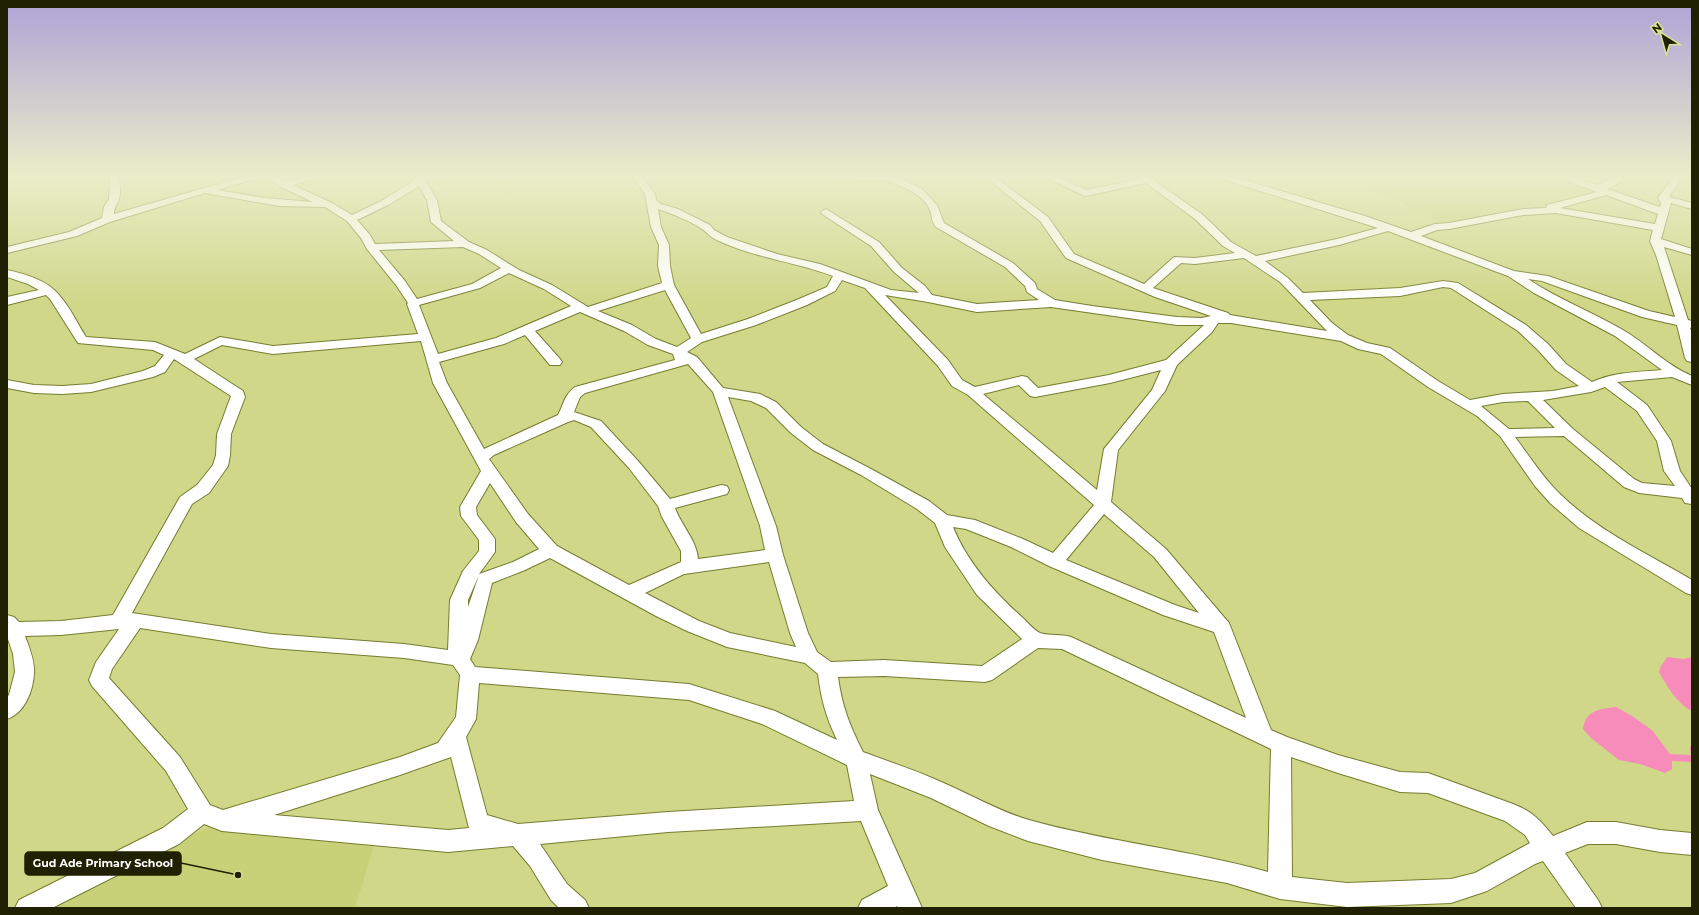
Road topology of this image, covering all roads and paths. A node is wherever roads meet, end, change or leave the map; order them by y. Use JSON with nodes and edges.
{"nodes":[{"id":1,"x":110,"y":219,"type":"edge"},
{"id":2,"x":351,"y":219,"type":"edge"},
{"id":3,"x":435,"y":219,"type":"edge"},
{"id":4,"x":654,"y":219,"type":"edge"},
{"id":5,"x":689,"y":219,"type":"edge"},
{"id":6,"x":836,"y":219,"type":"edge"},
{"id":7,"x":937,"y":219,"type":"edge"},
{"id":8,"x":1042,"y":219,"type":"edge"},
{"id":9,"x":1201,"y":219,"type":"edge"},
{"id":10,"x":1362,"y":219,"type":"edge"},
{"id":11,"x":1488,"y":219,"type":"edge"},
{"id":12,"x":1605,"y":219,"type":"edge"},
{"id":13,"x":1661,"y":219,"type":"edge"},
{"id":14,"x":106,"y":220,"type":"joint"},
{"id":15,"x":1389,"y":228,"type":"junction"},
{"id":16,"x":1658,"y":228,"type":"junction"},
{"id":17,"x":1411,"y":236,"type":"junction"},
{"id":18,"x":1655,"y":241,"type":"junction"},
{"id":19,"x":465,"y":244,"type":"junction"},
{"id":20,"x":371,"y":247,"type":"junction"},
{"id":21,"x":7,"y":250,"type":"edge"},
{"id":22,"x":1692,"y":252,"type":"edge"},
{"id":23,"x":1250,"y":257,"type":"junction"},
{"id":24,"x":509,"y":268,"type":"junction"},
{"id":25,"x":7,"y":272,"type":"edge"},
{"id":26,"x":840,"y":274,"type":"junction"},
{"id":27,"x":1512,"y":274,"type":"junction"},
{"id":28,"x":668,"y":284,"type":"junction"},
{"id":29,"x":869,"y":286,"type":"junction"},
{"id":30,"x":1146,"y":289,"type":"junction"},
{"id":31,"x":49,"y":291,"type":"junction"},
{"id":32,"x":1301,"y":297,"type":"junction"},
{"id":33,"x":928,"y":298,"type":"junction"},
{"id":34,"x":7,"y":301,"type":"edge"},
{"id":35,"x":1051,"y":303,"type":"junction"},
{"id":36,"x":414,"y":304,"type":"junction"},
{"id":37,"x":583,"y":309,"type":"junction"},
{"id":38,"x":1231,"y":318,"type":"junction"},
{"id":39,"x":1214,"y":319,"type":"junction"},
{"id":40,"x":1688,"y":324,"type":"edge"},
{"id":41,"x":528,"y":330,"type":"junction"},
{"id":42,"x":426,"y":337,"type":"junction"},
{"id":43,"x":1344,"y":338,"type":"junction"},
{"id":44,"x":698,"y":339,"type":"junction"},
{"id":45,"x":678,"y":352,"type":"junction"},
{"id":46,"x":179,"y":356,"type":"junction"},
{"id":47,"x":1692,"y":358,"type":"edge"},
{"id":48,"x":432,"y":360,"type":"junction"},
{"id":49,"x":555,"y":362,"type":"dead end"},
{"id":50,"x":1171,"y":363,"type":"junction"},
{"id":51,"x":1674,"y":373,"type":"junction"},
{"id":52,"x":1606,"y":381,"type":"junction"},
{"id":53,"x":1692,"y":381,"type":"edge"},
{"id":54,"x":7,"y":384,"type":"edge"},
{"id":55,"x":1591,"y":388,"type":"junction"},
{"id":56,"x":719,"y":391,"type":"junction"},
{"id":57,"x":973,"y":392,"type":"junction"},
{"id":58,"x":1532,"y":397,"type":"junction"},
{"id":59,"x":1467,"y":405,"type":"junction"},
{"id":60,"x":564,"y":418,"type":"junction"},
{"id":61,"x":1568,"y":432,"type":"junction"},
{"id":62,"x":1505,"y":433,"type":"junction"},
{"id":63,"x":487,"y":468,"type":"junction"},
{"id":64,"x":721,"y":490,"type":"dead end"},
{"id":65,"x":1690,"y":497,"type":"edge"},
{"id":66,"x":666,"y":505,"type":"junction"},
{"id":67,"x":1103,"y":505,"type":"junction"},
{"id":68,"x":942,"y":520,"type":"junction"},
{"id":69,"x":551,"y":550,"type":"junction"},
{"id":70,"x":775,"y":555,"type":"junction"},
{"id":71,"x":1055,"y":562,"type":"junction"},
{"id":72,"x":690,"y":566,"type":"junction"},
{"id":73,"x":1692,"y":588,"type":"edge"},
{"id":74,"x":639,"y":598,"type":"junction"},
{"id":75,"x":127,"y":621,"type":"junction"},
{"id":76,"x":9,"y":626,"type":"edge"},
{"id":77,"x":1222,"y":628,"type":"junction"},
{"id":78,"x":1036,"y":640,"type":"junction"},
{"id":79,"x":810,"y":657,"type":"junction"},
{"id":80,"x":461,"y":664,"type":"junction"},
{"id":81,"x":827,"y":670,"type":"junction"},
{"id":82,"x":7,"y":711,"type":"edge"},
{"id":83,"x":466,"y":719,"type":"junction"},
{"id":84,"x":1272,"y":739,"type":"junction"},
{"id":85,"x":856,"y":759,"type":"junction"},
{"id":86,"x":867,"y":810,"type":"junction"},
{"id":87,"x":202,"y":812,"type":"junction"},
{"id":88,"x":222,"y":821,"type":"junction"},
{"id":89,"x":518,"y":835,"type":"junction"},
{"id":90,"x":1692,"y":844,"type":"edge"},
{"id":91,"x":1549,"y":848,"type":"junction"},
{"id":92,"x":1280,"y":887,"type":"junction"},
{"id":93,"x":906,"y":900,"type":"edge"},
{"id":94,"x":1348,"y":902,"type":"edge"},
{"id":95,"x":27,"y":908,"type":"edge"},
{"id":96,"x":578,"y":908,"type":"edge"},
{"id":97,"x":870,"y":908,"type":"edge"},
{"id":98,"x":1590,"y":908,"type":"edge"}],
"edges":[{"from":1,"to":14,"type":"street"},
{"from":2,"to":20,"type":"street"},
{"from":3,"to":19,"type":"street"},
{"from":4,"to":28,"type":"street"},
{"from":5,"to":26,"type":"street"},
{"from":6,"to":33,"type":"street"},
{"from":7,"to":35,"type":"street"},
{"from":8,"to":30,"type":"street"},
{"from":9,"to":23,"type":"street"},
{"from":10,"to":15,"type":"street"},
{"from":11,"to":17,"type":"street"},
{"from":12,"to":16,"type":"street"},
{"from":13,"to":16,"type":"street"},
{"from":14,"to":21,"type":"street"},
{"from":15,"to":17,"type":"street"},
{"from":15,"to":23,"type":"street"},
{"from":16,"to":18,"type":"street"},
{"from":17,"to":27,"type":"street"},
{"from":18,"to":22,"type":"street"},
{"from":18,"to":40,"type":"street"},
{"from":19,"to":20,"type":"street"},
{"from":19,"to":24,"type":"street"},
{"from":20,"to":36,"type":"street"},
{"from":23,"to":30,"type":"street"},
{"from":23,"to":32,"type":"street"},
{"from":24,"to":36,"type":"street"},
{"from":24,"to":37,"type":"street"},
{"from":25,"to":31,"type":"street"},
{"from":26,"to":29,"type":"street"},
{"from":26,"to":44,"type":"street"},
{"from":27,"to":40,"type":"street"},
{"from":27,"to":51,"type":"street"},
{"from":28,"to":37,"type":"street"},
{"from":28,"to":44,"type":"street"},
{"from":29,"to":33,"type":"street"},
{"from":29,"to":57,"type":"street"},
{"from":30,"to":38,"type":"street"},
{"from":31,"to":34,"type":"street"},
{"from":31,"to":46,"type":"street"},
{"from":32,"to":43,"type":"street"},
{"from":32,"to":55,"type":"street"},
{"from":33,"to":35,"type":"street"},
{"from":35,"to":39,"type":"street"},
{"from":36,"to":42,"type":"street"},
{"from":37,"to":41,"type":"street"},
{"from":37,"to":45,"type":"street"},
{"from":38,"to":39,"type":"street"},
{"from":38,"to":43,"type":"street"},
{"from":39,"to":50,"type":"street"},
{"from":40,"to":47,"type":"street"},
{"from":41,"to":48,"type":"street"},
{"from":41,"to":49,"type":"street"},
{"from":42,"to":46,"type":"street"},
{"from":42,"to":48,"type":"street"},
{"from":43,"to":59,"type":"street"},
{"from":44,"to":45,"type":"street"},
{"from":45,"to":56,"type":"street"},
{"from":45,"to":60,"type":"street"},
{"from":46,"to":54,"type":"street"},
{"from":46,"to":75,"type":"street"},
{"from":48,"to":63,"type":"street"},
{"from":50,"to":57,"type":"street"},
{"from":50,"to":67,"type":"street"},
{"from":51,"to":52,"type":"street"},
{"from":51,"to":53,"type":"street"},
{"from":52,"to":55,"type":"street"},
{"from":52,"to":65,"type":"street"},
{"from":55,"to":58,"type":"street"},
{"from":56,"to":68,"type":"street"},
{"from":56,"to":70,"type":"street"},
{"from":57,"to":67,"type":"street"},
{"from":58,"to":59,"type":"street"},
{"from":58,"to":61,"type":"street"},
{"from":59,"to":62,"type":"street"},
{"from":60,"to":63,"type":"street"},
{"from":60,"to":66,"type":"street"},
{"from":61,"to":62,"type":"street"},
{"from":61,"to":65,"type":"street"},
{"from":62,"to":73,"type":"street"},
{"from":63,"to":69,"type":"street"},
{"from":63,"to":80,"type":"street"},
{"from":64,"to":66,"type":"street"},
{"from":66,"to":72,"type":"street"},
{"from":67,"to":71,"type":"street"},
{"from":67,"to":77,"type":"street"},
{"from":68,"to":71,"type":"street"},
{"from":68,"to":78,"type":"street"},
{"from":69,"to":74,"type":"street"},
{"from":69,"to":80,"type":"street"},
{"from":70,"to":72,"type":"street"},
{"from":70,"to":79,"type":"street"},
{"from":71,"to":77,"type":"street"},
{"from":72,"to":74,"type":"street"},
{"from":74,"to":79,"type":"street"},
{"from":75,"to":76,"type":"street"},
{"from":75,"to":80,"type":"street"},
{"from":75,"to":87,"type":"street"},
{"from":76,"to":82,"type":"street"},
{"from":77,"to":84,"type":"street"},
{"from":78,"to":81,"type":"street"},
{"from":78,"to":84,"type":"street"},
{"from":79,"to":81,"type":"street"},
{"from":80,"to":83,"type":"street"},
{"from":80,"to":85,"type":"street"},
{"from":81,"to":85,"type":"street"},
{"from":83,"to":88,"type":"street"},
{"from":83,"to":89,"type":"street"},
{"from":84,"to":91,"type":"street"},
{"from":84,"to":92,"type":"street"},
{"from":85,"to":86,"type":"street"},
{"from":85,"to":92,"type":"street"},
{"from":86,"to":89,"type":"street"},
{"from":86,"to":93,"type":"street"},
{"from":87,"to":88,"type":"street"},
{"from":87,"to":95,"type":"street"},
{"from":88,"to":89,"type":"street"},
{"from":89,"to":96,"type":"street"},
{"from":90,"to":91,"type":"street"},
{"from":91,"to":94,"type":"street"},
{"from":91,"to":98,"type":"street"},
{"from":92,"to":94,"type":"street"},
{"from":93,"to":97,"type":"street"}]}
